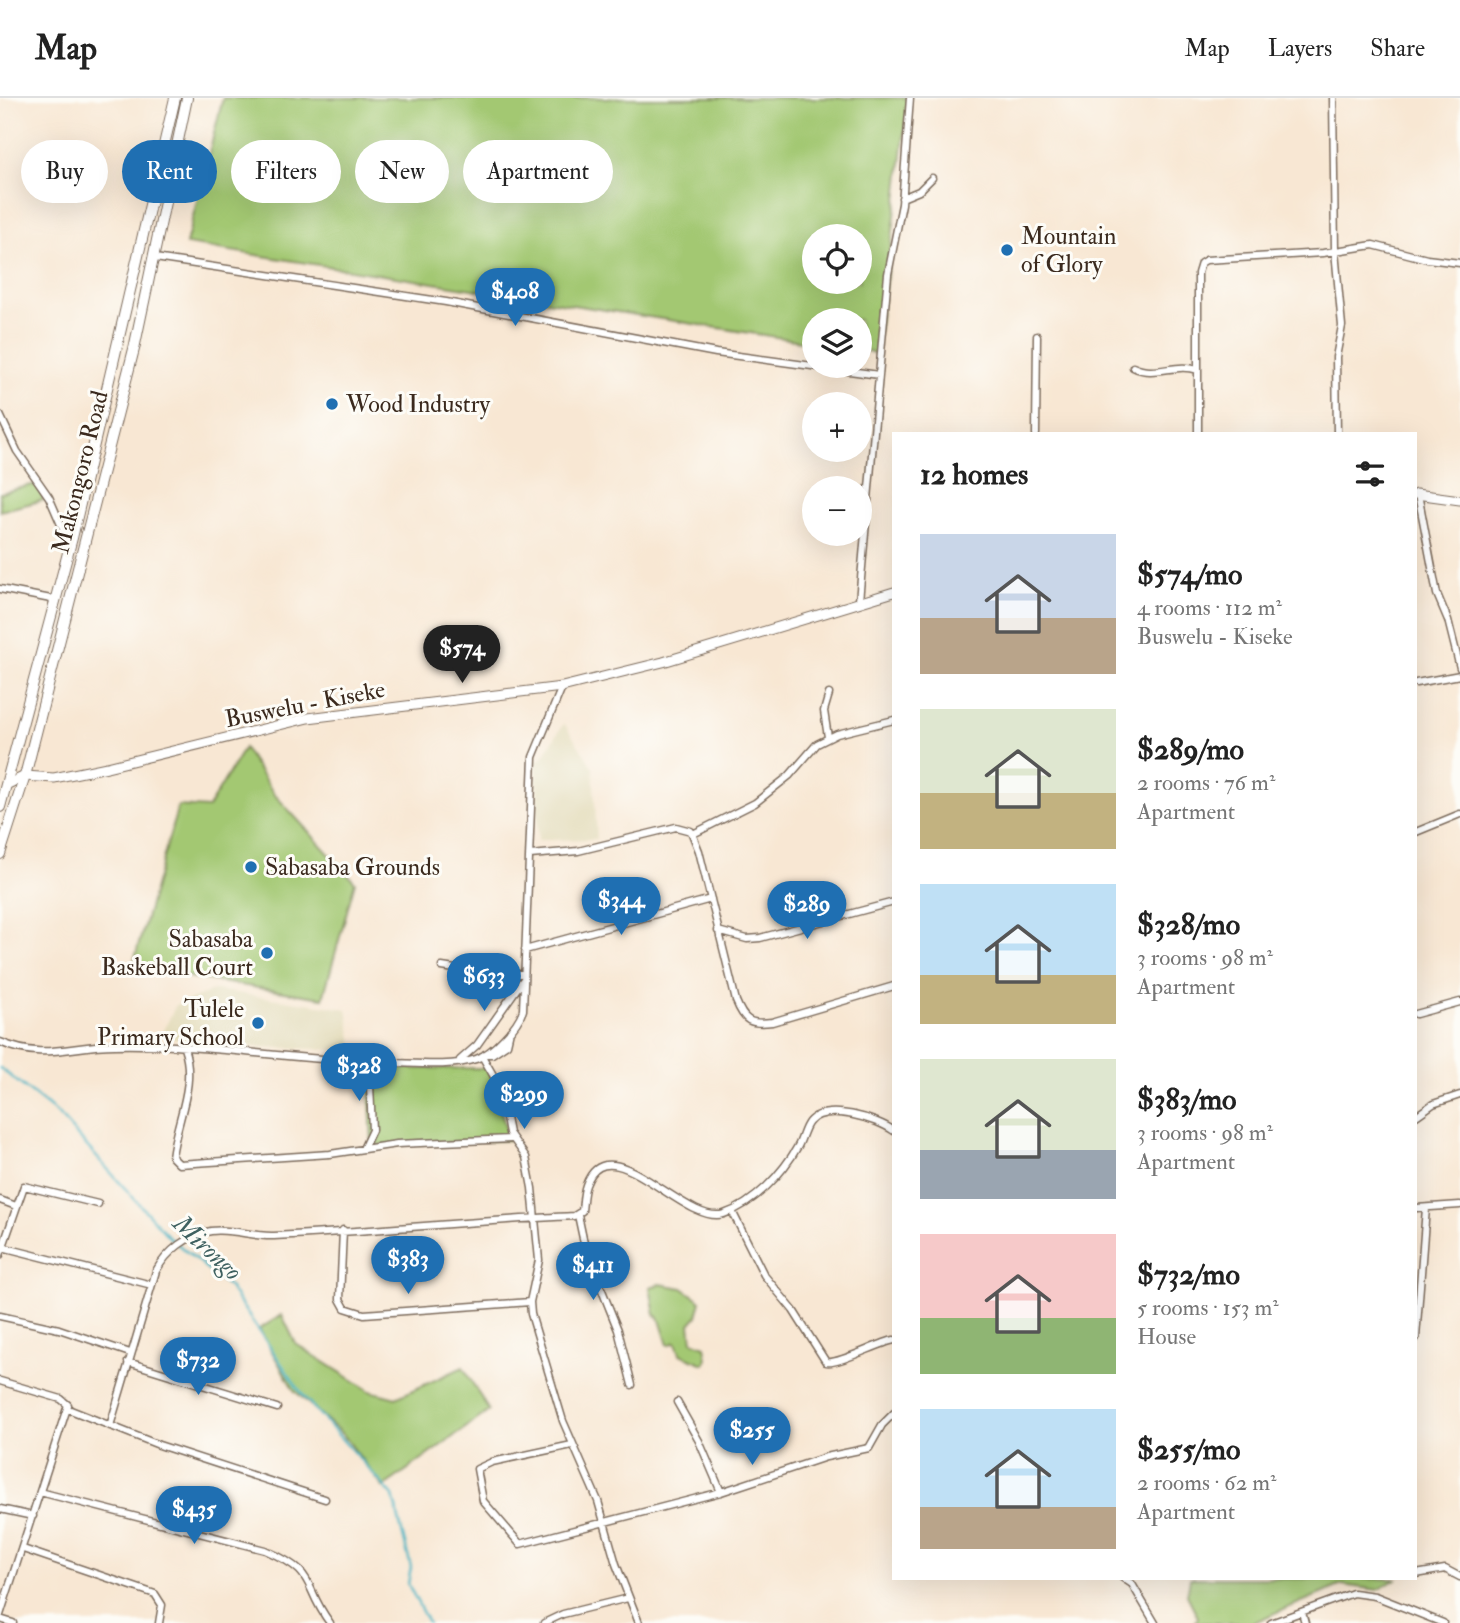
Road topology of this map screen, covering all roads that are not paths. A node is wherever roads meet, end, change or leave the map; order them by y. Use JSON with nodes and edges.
{"nodes":[{"id":1,"x":175,"y":98,"type":"edge"},
{"id":2,"x":187,"y":98,"type":"edge"},
{"id":3,"x":910,"y":98,"type":"edge"},
{"id":4,"x":1333,"y":98,"type":"edge"},
{"id":5,"x":932,"y":178,"type":"dead end"},
{"id":6,"x":902,"y":198,"type":"junction"},
{"id":7,"x":1335,"y":251,"type":"junction"},
{"id":8,"x":155,"y":258,"type":"junction"},
{"id":9,"x":1460,"y":262,"type":"edge"},
{"id":10,"x":1037,"y":336,"type":"dead end"},
{"id":11,"x":1133,"y":367,"type":"dead end"},
{"id":12,"x":1198,"y":370,"type":"junction"},
{"id":13,"x":879,"y":375,"type":"junction"},
{"id":14,"x":0,"y":415,"type":"edge"},
{"id":15,"x":1036,"y":432,"type":"edge"},
{"id":16,"x":1198,"y":432,"type":"edge"},
{"id":17,"x":1337,"y":432,"type":"edge"},
{"id":18,"x":1417,"y":494,"type":"edge"},
{"id":19,"x":1460,"y":500,"type":"edge"},
{"id":20,"x":70,"y":545,"type":"junction"},
{"id":21,"x":0,"y":589,"type":"edge"},
{"id":22,"x":892,"y":593,"type":"edge"},
{"id":23,"x":56,"y":600,"type":"junction"},
{"id":24,"x":859,"y":601,"type":"junction"},
{"id":25,"x":1460,"y":668,"type":"edge"},
{"id":26,"x":1460,"y":675,"type":"edge"},
{"id":27,"x":1417,"y":683,"type":"edge"},
{"id":28,"x":562,"y":687,"type":"junction"},
{"id":29,"x":829,"y":694,"type":"dead end"},
{"id":30,"x":892,"y":721,"type":"edge"},
{"id":31,"x":828,"y":737,"type":"junction"},
{"id":32,"x":25,"y":776,"type":"junction"},
{"id":33,"x":8,"y":784,"type":"junction"},
{"id":34,"x":0,"y":807,"type":"edge"},
{"id":35,"x":1460,"y":814,"type":"edge"},
{"id":36,"x":1417,"y":832,"type":"edge"},
{"id":37,"x":694,"y":834,"type":"junction"},
{"id":38,"x":0,"y":853,"type":"edge"},
{"id":39,"x":530,"y":855,"type":"junction"},
{"id":40,"x":635,"y":888,"type":"dead end"},
{"id":41,"x":711,"y":899,"type":"junction"},
{"id":42,"x":892,"y":903,"type":"edge"},
{"id":43,"x":641,"y":918,"type":"junction"},
{"id":44,"x":719,"y":931,"type":"junction"},
{"id":45,"x":525,"y":950,"type":"junction"},
{"id":46,"x":442,"y":967,"type":"dead end"},
{"id":47,"x":523,"y":977,"type":"junction"},
{"id":48,"x":892,"y":987,"type":"edge"},
{"id":49,"x":1460,"y":1002,"type":"edge"},
{"id":50,"x":1417,"y":1014,"type":"edge"},
{"id":51,"x":0,"y":1042,"type":"edge"},
{"id":52,"x":184,"y":1048,"type":"junction"},
{"id":53,"x":484,"y":1055,"type":"junction"},
{"id":54,"x":457,"y":1062,"type":"junction"},
{"id":55,"x":369,"y":1063,"type":"junction"},
{"id":56,"x":1460,"y":1095,"type":"edge"},
{"id":57,"x":1417,"y":1115,"type":"edge"},
{"id":58,"x":892,"y":1130,"type":"edge"},
{"id":59,"x":511,"y":1139,"type":"junction"},
{"id":60,"x":362,"y":1150,"type":"junction"},
{"id":61,"x":0,"y":1200,"type":"edge"},
{"id":62,"x":98,"y":1204,"type":"dead end"},
{"id":63,"x":1460,"y":1205,"type":"edge"},
{"id":64,"x":16,"y":1206,"type":"junction"},
{"id":65,"x":1417,"y":1208,"type":"edge"},
{"id":66,"x":1426,"y":1208,"type":"junction"},
{"id":67,"x":732,"y":1212,"type":"junction"},
{"id":68,"x":578,"y":1215,"type":"junction"},
{"id":69,"x":536,"y":1216,"type":"junction"},
{"id":70,"x":343,"y":1230,"type":"junction"},
{"id":71,"x":1,"y":1251,"type":"edge"},
{"id":72,"x":152,"y":1285,"type":"junction"},
{"id":73,"x":530,"y":1302,"type":"junction"},
{"id":74,"x":0,"y":1315,"type":"edge"},
{"id":75,"x":1417,"y":1325,"type":"edge"},
{"id":76,"x":892,"y":1340,"type":"edge"},
{"id":77,"x":130,"y":1353,"type":"junction"},
{"id":78,"x":128,"y":1362,"type":"junction"},
{"id":79,"x":0,"y":1381,"type":"edge"},
{"id":80,"x":632,"y":1385,"type":"dead end"},
{"id":81,"x":677,"y":1402,"type":"dead end"},
{"id":82,"x":277,"y":1408,"type":"dead end"},
{"id":83,"x":68,"y":1409,"type":"junction"},
{"id":84,"x":892,"y":1415,"type":"edge"},
{"id":85,"x":110,"y":1426,"type":"junction"},
{"id":86,"x":572,"y":1445,"type":"junction"},
{"id":87,"x":40,"y":1492,"type":"junction"},
{"id":88,"x":721,"y":1492,"type":"junction"},
{"id":89,"x":325,"y":1499,"type":"dead end"},
{"id":90,"x":0,"y":1509,"type":"edge"},
{"id":91,"x":33,"y":1516,"type":"junction"},
{"id":92,"x":604,"y":1522,"type":"junction"},
{"id":93,"x":23,"y":1549,"type":"junction"},
{"id":94,"x":1417,"y":1574,"type":"edge"},
{"id":95,"x":1460,"y":1577,"type":"edge"},
{"id":96,"x":1126,"y":1580,"type":"edge"},
{"id":97,"x":628,"y":1598,"type":"junction"},
{"id":98,"x":1302,"y":1612,"type":"junction"},
{"id":99,"x":0,"y":1617,"type":"edge"},
{"id":100,"x":13,"y":1623,"type":"edge"},
{"id":101,"x":159,"y":1623,"type":"edge"},
{"id":102,"x":330,"y":1623,"type":"edge"},
{"id":103,"x":544,"y":1623,"type":"edge"},
{"id":104,"x":639,"y":1623,"type":"edge"},
{"id":105,"x":1155,"y":1623,"type":"edge"},
{"id":106,"x":1271,"y":1623,"type":"edge"},
{"id":107,"x":1305,"y":1623,"type":"edge"},
{"id":108,"x":1443,"y":1623,"type":"edge"}],
"edges":[{"from":1,"to":20,"type":"main road","name":"Makongoro Road"},
{"from":2,"to":8,"type":"main road","name":"Makongoro Road"},
{"from":3,"to":6,"type":"street"},
{"from":4,"to":7,"type":"street"},
{"from":5,"to":6,"type":"street"},
{"from":6,"to":13,"type":"street"},
{"from":7,"to":9,"type":"street"},
{"from":7,"to":12,"type":"street"},
{"from":7,"to":17,"type":"street"},
{"from":8,"to":13,"type":"street"},
{"from":8,"to":32,"type":"main road","name":"Makongoro Road"},
{"from":10,"to":15,"type":"street"},
{"from":11,"to":12,"type":"street"},
{"from":12,"to":16,"type":"street"},
{"from":13,"to":24,"type":"street"},
{"from":14,"to":20,"type":"street"},
{"from":18,"to":19,"type":"main road"},
{"from":18,"to":25,"type":"street"},
{"from":20,"to":23,"type":"main road","name":"Makongoro Road"},
{"from":21,"to":23,"type":"street"},
{"from":22,"to":24,"type":"main road","name":"Buswelu - Kiseke"},
{"from":23,"to":33,"type":"main road","name":"Makongoro Road"},
{"from":24,"to":28,"type":"main road","name":"Buswelu - Kiseke"},
{"from":26,"to":27,"type":"street"},
{"from":28,"to":32,"type":"main road","name":"Buswelu - Kiseke"},
{"from":28,"to":39,"type":"street"},
{"from":29,"to":31,"type":"street"},
{"from":30,"to":31,"type":"street"},
{"from":31,"to":37,"type":"street"},
{"from":32,"to":33,"type":"main road","name":"Buswelu - Kiseke"},
{"from":32,"to":38,"type":"main road","name":"Makongoro Road"},
{"from":33,"to":34,"type":"main road","name":"Makongoro Road"},
{"from":35,"to":36,"type":"street"},
{"from":37,"to":39,"type":"street"},
{"from":37,"to":41,"type":"street"},
{"from":39,"to":45,"type":"street"},
{"from":40,"to":43,"type":"street"},
{"from":41,"to":43,"type":"street"},
{"from":41,"to":44,"type":"street"},
{"from":42,"to":44,"type":"street"},
{"from":43,"to":45,"type":"street"},
{"from":44,"to":48,"type":"street"},
{"from":45,"to":47,"type":"street"},
{"from":46,"to":47,"type":"street"},
{"from":47,"to":53,"type":"street"},
{"from":47,"to":54,"type":"street"},
{"from":49,"to":50,"type":"street"},
{"from":51,"to":52,"type":"street"},
{"from":52,"to":55,"type":"street"},
{"from":52,"to":60,"type":"street"},
{"from":53,"to":54,"type":"street"},
{"from":53,"to":59,"type":"street"},
{"from":54,"to":55,"type":"street"},
{"from":55,"to":60,"type":"street"},
{"from":56,"to":57,"type":"street"},
{"from":58,"to":67,"type":"street"},
{"from":59,"to":60,"type":"street"},
{"from":59,"to":69,"type":"street"},
{"from":61,"to":64,"type":"street"},
{"from":62,"to":64,"type":"street"},
{"from":63,"to":66,"type":"street"},
{"from":64,"to":71,"type":"street"},
{"from":65,"to":66,"type":"street"},
{"from":66,"to":75,"type":"street"},
{"from":67,"to":68,"type":"street"},
{"from":67,"to":76,"type":"street"},
{"from":68,"to":69,"type":"street"},
{"from":68,"to":80,"type":"street"},
{"from":69,"to":70,"type":"street"},
{"from":69,"to":73,"type":"street"},
{"from":70,"to":72,"type":"street"},
{"from":70,"to":73,"type":"street"},
{"from":71,"to":72,"type":"street"},
{"from":72,"to":77,"type":"street"},
{"from":73,"to":86,"type":"street"},
{"from":74,"to":77,"type":"street"},
{"from":77,"to":78,"type":"street"},
{"from":78,"to":82,"type":"street"},
{"from":78,"to":85,"type":"street"},
{"from":79,"to":83,"type":"street"},
{"from":81,"to":88,"type":"street"},
{"from":83,"to":85,"type":"street"},
{"from":83,"to":87,"type":"street"},
{"from":84,"to":88,"type":"street"},
{"from":85,"to":89,"type":"street"},
{"from":86,"to":92,"type":"street"},
{"from":86,"to":92,"type":"street"},
{"from":87,"to":91,"type":"street"},
{"from":87,"to":102,"type":"street"},
{"from":88,"to":92,"type":"street"},
{"from":90,"to":91,"type":"street"},
{"from":91,"to":93,"type":"street"},
{"from":92,"to":97,"type":"street"},
{"from":93,"to":99,"type":"street"},
{"from":93,"to":101,"type":"street"},
{"from":94,"to":95,"type":"street"},
{"from":96,"to":105,"type":"street"},
{"from":97,"to":103,"type":"street"},
{"from":97,"to":104,"type":"street"},
{"from":98,"to":106,"type":"street"},
{"from":98,"to":107,"type":"street"},
{"from":98,"to":108,"type":"street"},
{"from":99,"to":100,"type":"street"}]}
